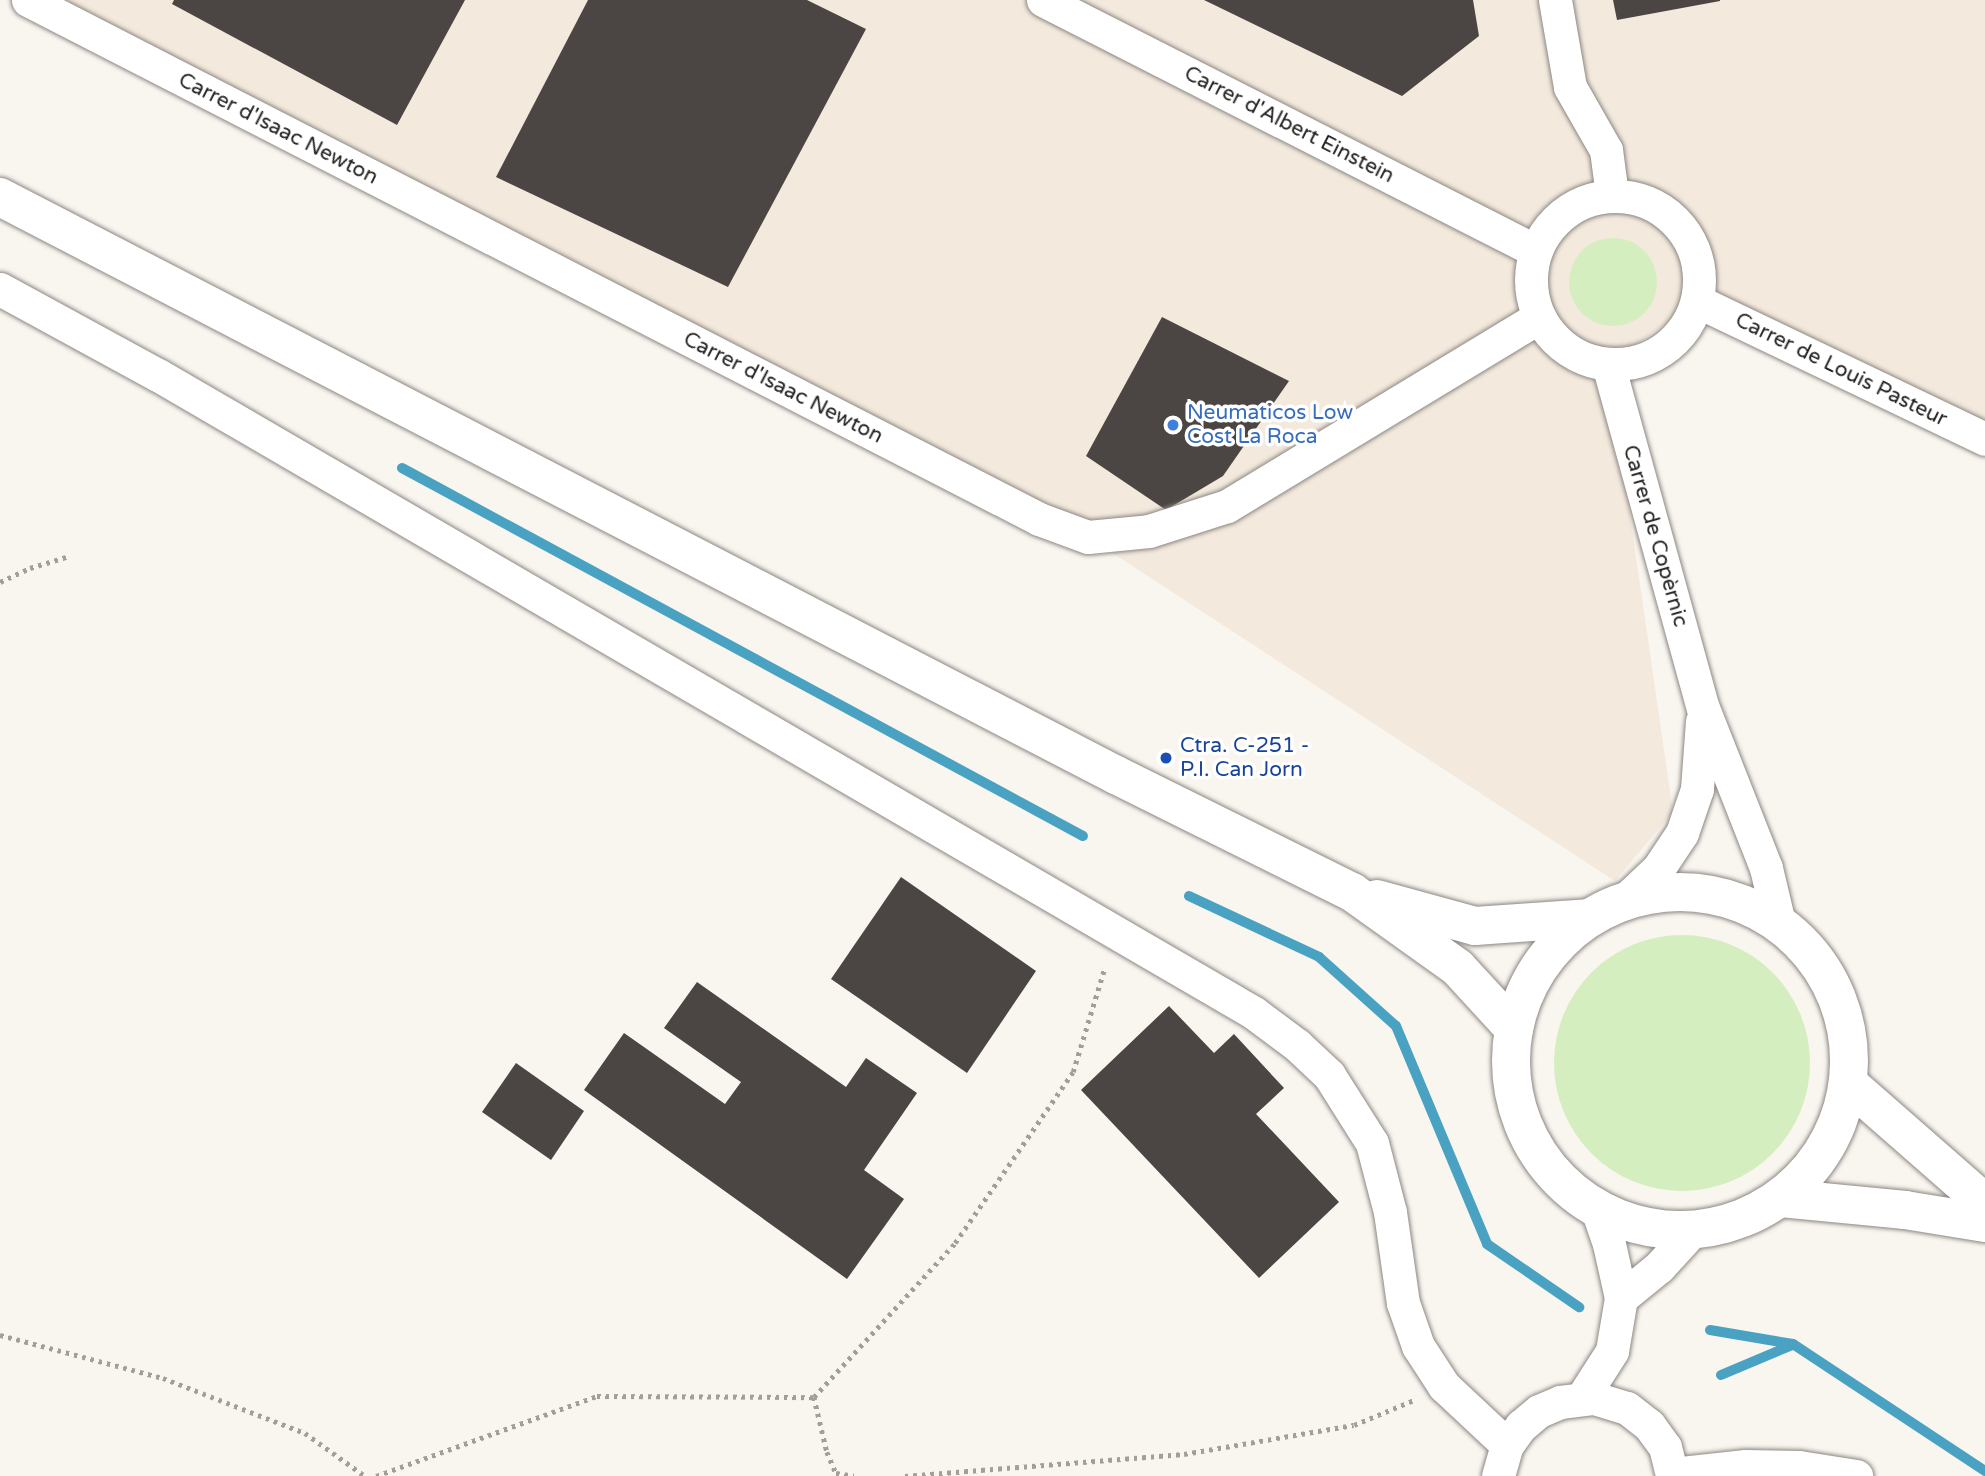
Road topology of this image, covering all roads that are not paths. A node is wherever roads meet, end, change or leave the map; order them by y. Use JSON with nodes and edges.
{"nodes":[{"id":1,"x":28,"y":0,"type":"edge"},
{"id":2,"x":1043,"y":0,"type":"edge"},
{"id":3,"x":1555,"y":0,"type":"edge"},
{"id":4,"x":1612,"y":195,"type":"junction"},
{"id":5,"x":0,"y":197,"type":"edge"},
{"id":6,"x":1536,"y":251,"type":"junction"},
{"id":7,"x":0,"y":289,"type":"edge"},
{"id":8,"x":1697,"y":301,"type":"junction"},
{"id":9,"x":1539,"y":317,"type":"junction"},
{"id":10,"x":1608,"y":364,"type":"junction"},
{"id":11,"x":1985,"y":439,"type":"edge"},
{"id":12,"x":1703,"y":708,"type":"junction"},
{"id":13,"x":1352,"y":892,"type":"junction"},
{"id":14,"x":1626,"y":899,"type":"junction"},
{"id":15,"x":1588,"y":918,"type":"junction"},
{"id":16,"x":1779,"y":923,"type":"junction"},
{"id":17,"x":1514,"y":1029,"type":"junction"},
{"id":18,"x":1849,"y":1084,"type":"junction"},
{"id":19,"x":1781,"y":1198,"type":"junction"},
{"id":20,"x":1985,"y":1203,"type":"edge"},
{"id":21,"x":1597,"y":1209,"type":"junction"},
{"id":22,"x":1985,"y":1223,"type":"edge"},
{"id":23,"x":1692,"y":1231,"type":"junction"},
{"id":24,"x":1621,"y":1298,"type":"junction"},
{"id":25,"x":1612,"y":1351,"type":"junction"},
{"id":26,"x":1582,"y":1398,"type":"junction"},
{"id":27,"x":1627,"y":1408,"type":"junction"},
{"id":28,"x":1503,"y":1461,"type":"edge"},
{"id":29,"x":1672,"y":1475,"type":"edge"},
{"id":30,"x":1856,"y":1476,"type":"edge"}],
"edges":[{"from":1,"to":9,"type":"street","name":"Carrer d'Isaac Newton"},
{"from":2,"to":6,"type":"street","name":"Carrer d'Albert Einstein"},
{"from":3,"to":4,"type":"street"},
{"from":4,"to":6,"type":"street"},
{"from":4,"to":8,"type":"street"},
{"from":5,"to":13,"type":"main road"},
{"from":6,"to":9,"type":"street"},
{"from":7,"to":28,"type":"street"},
{"from":8,"to":10,"type":"street"},
{"from":8,"to":11,"type":"street","name":"Carrer de Louis Pasteur"},
{"from":9,"to":10,"type":"street"},
{"from":10,"to":12,"type":"street","name":"Carrer de Copèrnic"},
{"from":12,"to":14,"type":"street","name":"Carrer de Copèrnic"},
{"from":12,"to":16,"type":"street","name":"Carrer de Copèrnic"},
{"from":13,"to":15,"type":"main road"},
{"from":13,"to":17,"type":"main road"},
{"from":14,"to":15,"type":"main road"},
{"from":14,"to":16,"type":"main road"},
{"from":15,"to":17,"type":"main road"},
{"from":16,"to":18,"type":"main road"},
{"from":17,"to":21,"type":"main road"},
{"from":18,"to":19,"type":"main road"},
{"from":18,"to":20,"type":"main road"},
{"from":19,"to":22,"type":"main road"},
{"from":19,"to":23,"type":"main road"},
{"from":21,"to":23,"type":"main road"},
{"from":21,"to":24,"type":"street"},
{"from":23,"to":24,"type":"street"},
{"from":24,"to":25,"type":"street"},
{"from":25,"to":26,"type":"street"},
{"from":25,"to":27,"type":"street"},
{"from":26,"to":27,"type":"street"},
{"from":26,"to":28,"type":"street"},
{"from":27,"to":29,"type":"street"},
{"from":29,"to":30,"type":"street"}]}
